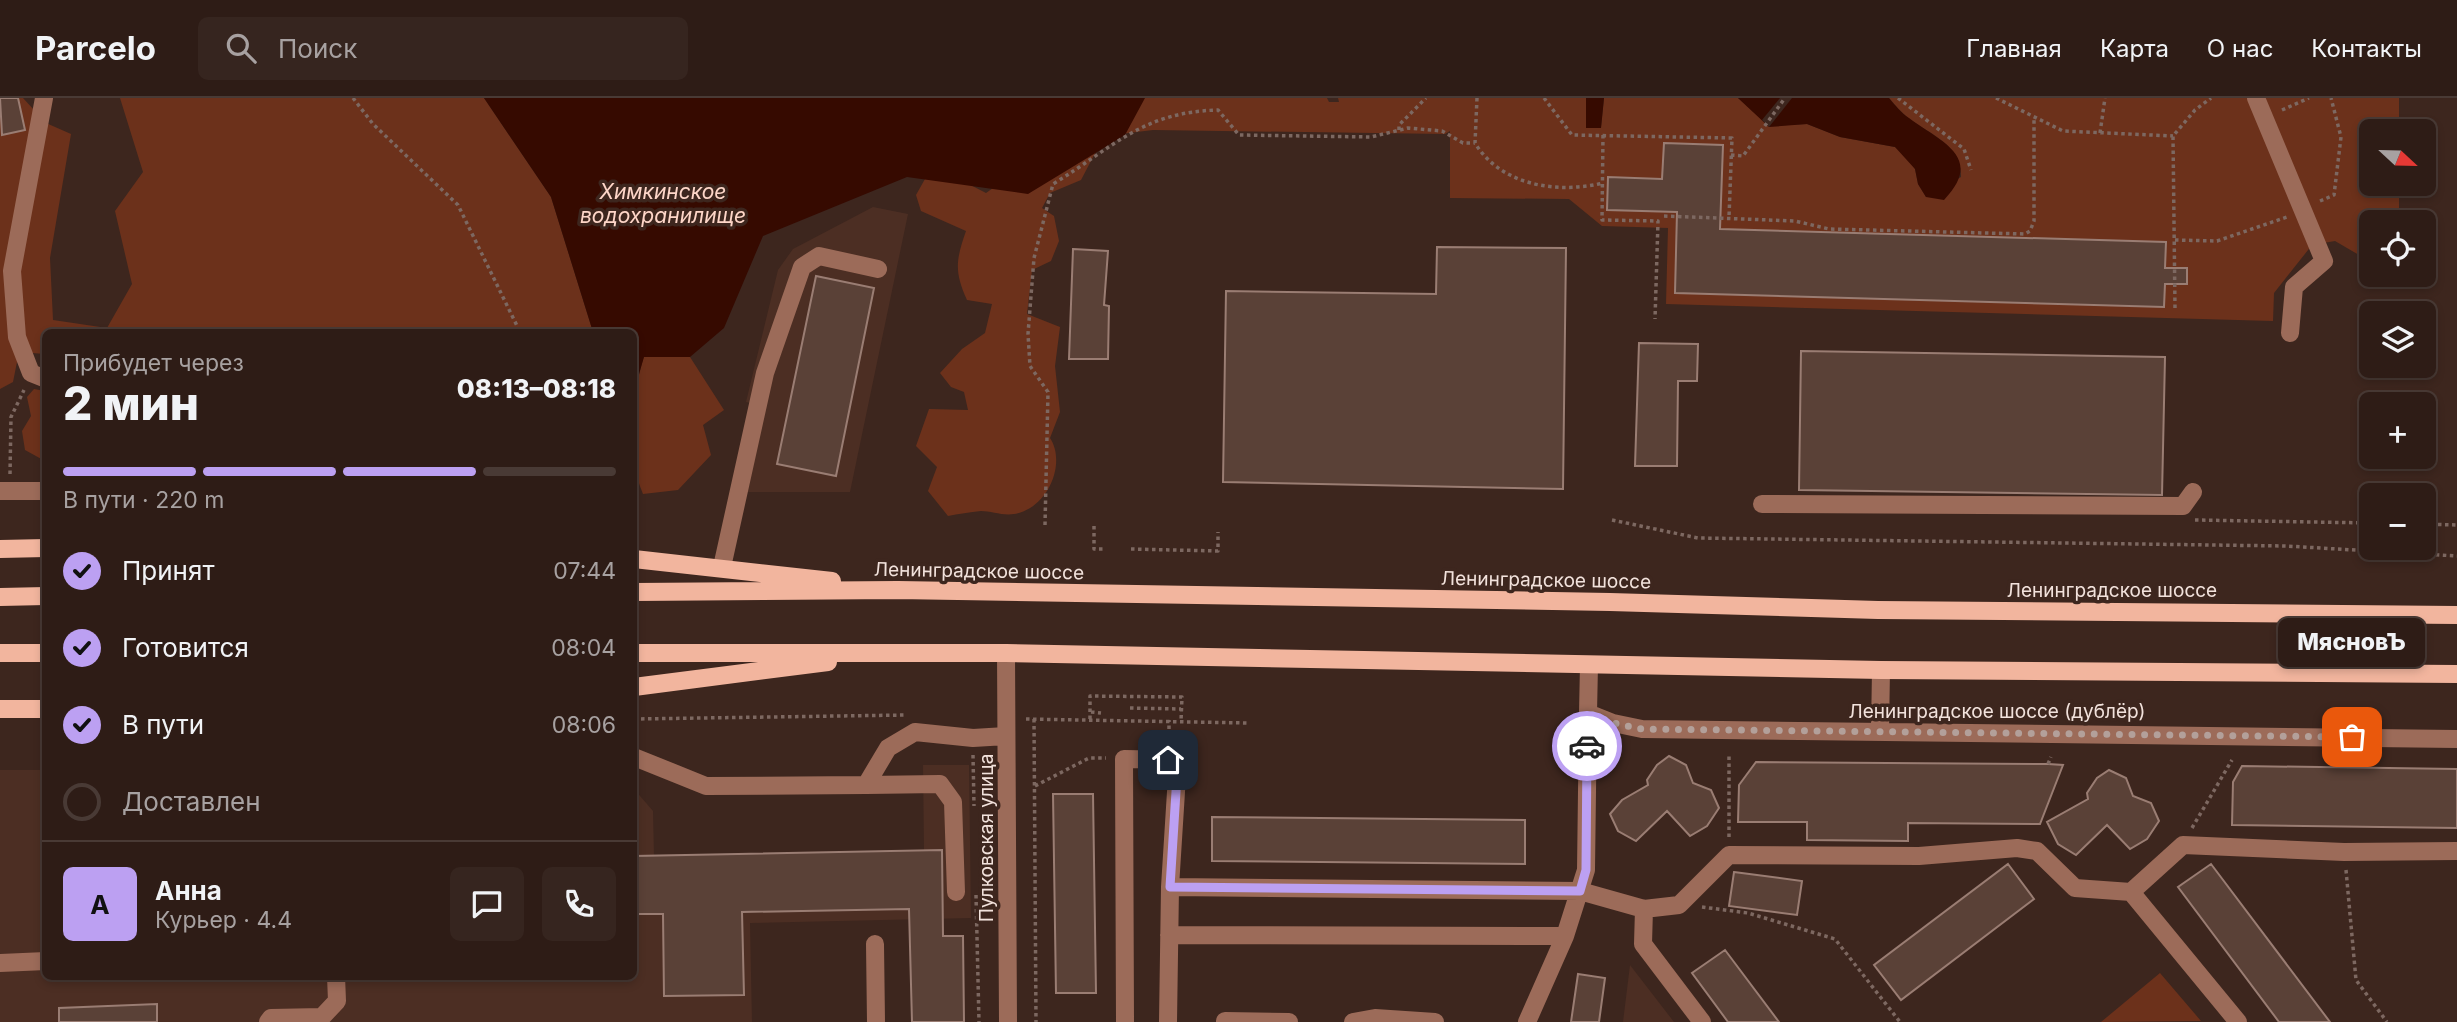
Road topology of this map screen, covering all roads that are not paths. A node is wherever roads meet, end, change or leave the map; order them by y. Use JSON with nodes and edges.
{"nodes":[{"id":1,"x":44,"y":98,"type":"edge"},
{"id":2,"x":2256,"y":98,"type":"edge"},
{"id":3,"x":878,"y":269,"type":"dead end"},
{"id":4,"x":2290,"y":333,"type":"dead end"},
{"id":5,"x":38,"y":376,"type":"edge"},
{"id":6,"x":0,"y":491,"type":"edge"},
{"id":7,"x":42,"y":491,"type":"edge"},
{"id":8,"x":2193,"y":492,"type":"dead end"},
{"id":9,"x":1762,"y":504,"type":"dead end"},
{"id":10,"x":42,"y":548,"type":"edge"},
{"id":11,"x":0,"y":549,"type":"edge"},
{"id":12,"x":637,"y":559,"type":"edge"},
{"id":13,"x":722,"y":567,"type":"junction"},
{"id":14,"x":898,"y":590,"type":"junction"},
{"id":15,"x":637,"y":592,"type":"edge"},
{"id":16,"x":42,"y":596,"type":"edge"},
{"id":17,"x":0,"y":597,"type":"edge"},
{"id":18,"x":2457,"y":615,"type":"edge"},
{"id":19,"x":0,"y":653,"type":"edge"},
{"id":20,"x":42,"y":653,"type":"edge"},
{"id":21,"x":637,"y":653,"type":"edge"},
{"id":22,"x":898,"y":653,"type":"junction"},
{"id":23,"x":1006,"y":653,"type":"junction"},
{"id":24,"x":1589,"y":665,"type":"junction"},
{"id":25,"x":1881,"y":670,"type":"junction"},
{"id":26,"x":2457,"y":674,"type":"edge"},
{"id":27,"x":637,"y":687,"type":"edge"},
{"id":28,"x":0,"y":709,"type":"edge"},
{"id":29,"x":42,"y":709,"type":"edge"},
{"id":30,"x":1588,"y":713,"type":"junction"},
{"id":31,"x":1880,"y":731,"type":"junction"},
{"id":32,"x":1006,"y":736,"type":"junction"},
{"id":33,"x":2457,"y":738,"type":"edge"},
{"id":34,"x":637,"y":758,"type":"edge"},
{"id":35,"x":866,"y":785,"type":"junction"},
{"id":36,"x":2457,"y":851,"type":"edge"},
{"id":37,"x":1170,"y":887,"type":"junction"},
{"id":38,"x":1580,"y":891,"type":"junction"},
{"id":39,"x":956,"y":892,"type":"dead end"},
{"id":40,"x":2131,"y":892,"type":"junction"},
{"id":41,"x":1644,"y":909,"type":"junction"},
{"id":42,"x":1169,"y":935,"type":"junction"},
{"id":43,"x":1565,"y":936,"type":"junction"},
{"id":44,"x":875,"y":944,"type":"dead end"},
{"id":45,"x":42,"y":961,"type":"edge"},
{"id":46,"x":0,"y":963,"type":"edge"},
{"id":47,"x":337,"y":980,"type":"edge"},
{"id":48,"x":1225,"y":1021,"type":"edge"},
{"id":49,"x":268,"y":1022,"type":"edge"},
{"id":50,"x":876,"y":1022,"type":"edge"},
{"id":51,"x":1009,"y":1022,"type":"edge"},
{"id":52,"x":1125,"y":1022,"type":"edge"},
{"id":53,"x":1168,"y":1022,"type":"edge"},
{"id":54,"x":1289,"y":1022,"type":"edge"},
{"id":55,"x":1353,"y":1022,"type":"edge"},
{"id":56,"x":1434,"y":1022,"type":"edge"},
{"id":57,"x":1527,"y":1022,"type":"edge"},
{"id":58,"x":1702,"y":1022,"type":"edge"},
{"id":59,"x":2238,"y":1022,"type":"edge"}],
"edges":[{"from":1,"to":5,"type":"street"},
{"from":2,"to":4,"type":"street"},
{"from":3,"to":13,"type":"street"},
{"from":6,"to":7,"type":"street"},
{"from":8,"to":9,"type":"street"},
{"from":10,"to":11,"type":"main road"},
{"from":12,"to":13,"type":"main road"},
{"from":13,"to":14,"type":"main road"},
{"from":14,"to":15,"type":"main road","name":"Ленинградское шоссе"},
{"from":14,"to":18,"type":"main road","name":"Ленинградское шоссе"},
{"from":16,"to":17,"type":"main road"},
{"from":19,"to":20,"type":"main road"},
{"from":21,"to":22,"type":"main road"},
{"from":22,"to":23,"type":"main road"},
{"from":22,"to":27,"type":"main road"},
{"from":23,"to":24,"type":"main road"},
{"from":23,"to":32,"type":"street","name":"Пулковская улица"},
{"from":24,"to":25,"type":"main road"},
{"from":24,"to":30,"type":"street"},
{"from":25,"to":26,"type":"main road"},
{"from":25,"to":31,"type":"street"},
{"from":28,"to":29,"type":"main road"},
{"from":30,"to":31,"type":"street","name":"Ленинградское шоссе (дублёр)"},
{"from":30,"to":38,"type":"street"},
{"from":31,"to":33,"type":"street","name":"Ленинградское шоссе (дублёр)"},
{"from":32,"to":35,"type":"street"},
{"from":32,"to":51,"type":"street","name":"Пулковская улица"},
{"from":34,"to":35,"type":"street"},
{"from":35,"to":39,"type":"street"},
{"from":36,"to":40,"type":"street"},
{"from":37,"to":38,"type":"street"},
{"from":37,"to":42,"type":"street"},
{"from":37,"to":52,"type":"street"},
{"from":38,"to":41,"type":"street"},
{"from":38,"to":43,"type":"street"},
{"from":40,"to":41,"type":"street"},
{"from":40,"to":59,"type":"street"},
{"from":41,"to":58,"type":"street"},
{"from":42,"to":43,"type":"street"},
{"from":42,"to":53,"type":"street"},
{"from":43,"to":57,"type":"street"},
{"from":44,"to":50,"type":"street"},
{"from":45,"to":46,"type":"street"},
{"from":47,"to":49,"type":"street"},
{"from":48,"to":54,"type":"street"},
{"from":55,"to":56,"type":"street"}]}
